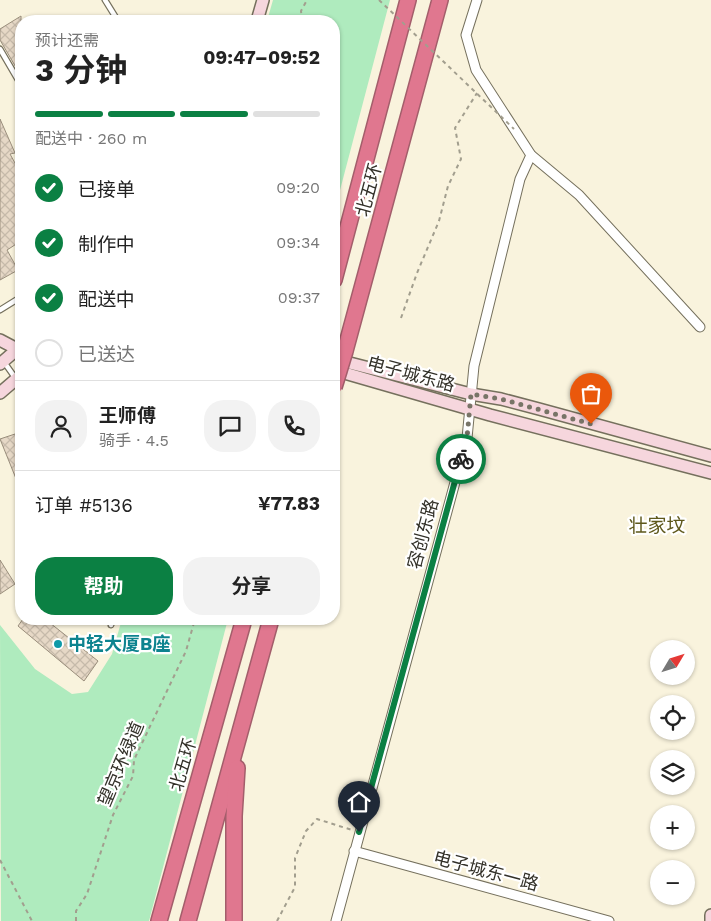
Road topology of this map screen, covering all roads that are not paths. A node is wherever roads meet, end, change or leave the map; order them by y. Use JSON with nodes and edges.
{"nodes":[{"id":1,"x":105,"y":0,"type":"edge"},
{"id":2,"x":263,"y":0,"type":"edge"},
{"id":3,"x":408,"y":0,"type":"edge"},
{"id":4,"x":440,"y":0,"type":"edge"},
{"id":5,"x":477,"y":0,"type":"edge"},
{"id":6,"x":114,"y":15,"type":"edge"},
{"id":7,"x":259,"y":15,"type":"edge"},
{"id":8,"x":0,"y":49,"type":"edge"},
{"id":9,"x":15,"y":75,"type":"edge"},
{"id":10,"x":531,"y":154,"type":"junction"},
{"id":11,"x":340,"y":257,"type":"edge"},
{"id":12,"x":15,"y":301,"type":"edge"},
{"id":13,"x":0,"y":310,"type":"edge"},
{"id":14,"x":700,"y":327,"type":"dead end"},
{"id":15,"x":0,"y":340,"type":"edge"},
{"id":16,"x":15,"y":346,"type":"edge"},
{"id":17,"x":15,"y":351,"type":"edge"},
{"id":18,"x":340,"y":351,"type":"edge"},
{"id":19,"x":340,"y":355,"type":"edge"},
{"id":20,"x":2,"y":362,"type":"edge"},
{"id":21,"x":340,"y":372,"type":"edge"},
{"id":22,"x":15,"y":375,"type":"edge"},
{"id":23,"x":15,"y":383,"type":"edge"},
{"id":24,"x":0,"y":393,"type":"edge"},
{"id":25,"x":471,"y":394,"type":"junction"},
{"id":26,"x":469,"y":408,"type":"junction"},
{"id":27,"x":711,"y":456,"type":"edge"},
{"id":28,"x":711,"y":473,"type":"edge"},
{"id":29,"x":242,"y":625,"type":"edge"},
{"id":30,"x":269,"y":625,"type":"edge"},
{"id":31,"x":238,"y":741,"type":"junction"},
{"id":32,"x":354,"y":851,"type":"junction"},
{"id":33,"x":711,"y":915,"type":"edge"},
{"id":34,"x":189,"y":919,"type":"edge"},
{"id":35,"x":159,"y":921,"type":"edge"},
{"id":36,"x":234,"y":921,"type":"edge"},
{"id":37,"x":336,"y":921,"type":"edge"},
{"id":38,"x":609,"y":921,"type":"edge"},
{"id":39,"x":711,"y":921,"type":"edge"}],
"edges":[{"from":1,"to":6,"type":"lane"},
{"from":2,"to":7,"type":"main road"},
{"from":3,"to":11,"type":"highway","name":"北五环"},
{"from":4,"to":18,"type":"highway","name":"北五环"},
{"from":5,"to":10,"type":"street"},
{"from":8,"to":9,"type":"lane"},
{"from":10,"to":14,"type":"street"},
{"from":10,"to":25,"type":"street","name":"容创东路"},
{"from":12,"to":13,"type":"lane"},
{"from":15,"to":16,"type":"main road"},
{"from":17,"to":20,"type":"main road"},
{"from":19,"to":25,"type":"main road","name":"电子城东路"},
{"from":20,"to":22,"type":"lane"},
{"from":21,"to":26,"type":"main road","name":"电子城东路"},
{"from":23,"to":24,"type":"main road"},
{"from":25,"to":26,"type":"street","name":"容创东路"},
{"from":25,"to":27,"type":"main road","name":"电子城东路"},
{"from":26,"to":28,"type":"main road","name":"电子城东路"},
{"from":26,"to":32,"type":"street","name":"容创东路"},
{"from":29,"to":35,"type":"highway","name":"北五环"},
{"from":30,"to":31,"type":"highway"},
{"from":31,"to":34,"type":"highway"},
{"from":31,"to":36,"type":"highway"},
{"from":32,"to":37,"type":"street","name":"容创东路"},
{"from":32,"to":38,"type":"street","name":"电子城东一路"},
{"from":33,"to":39,"type":"main road"}]}
